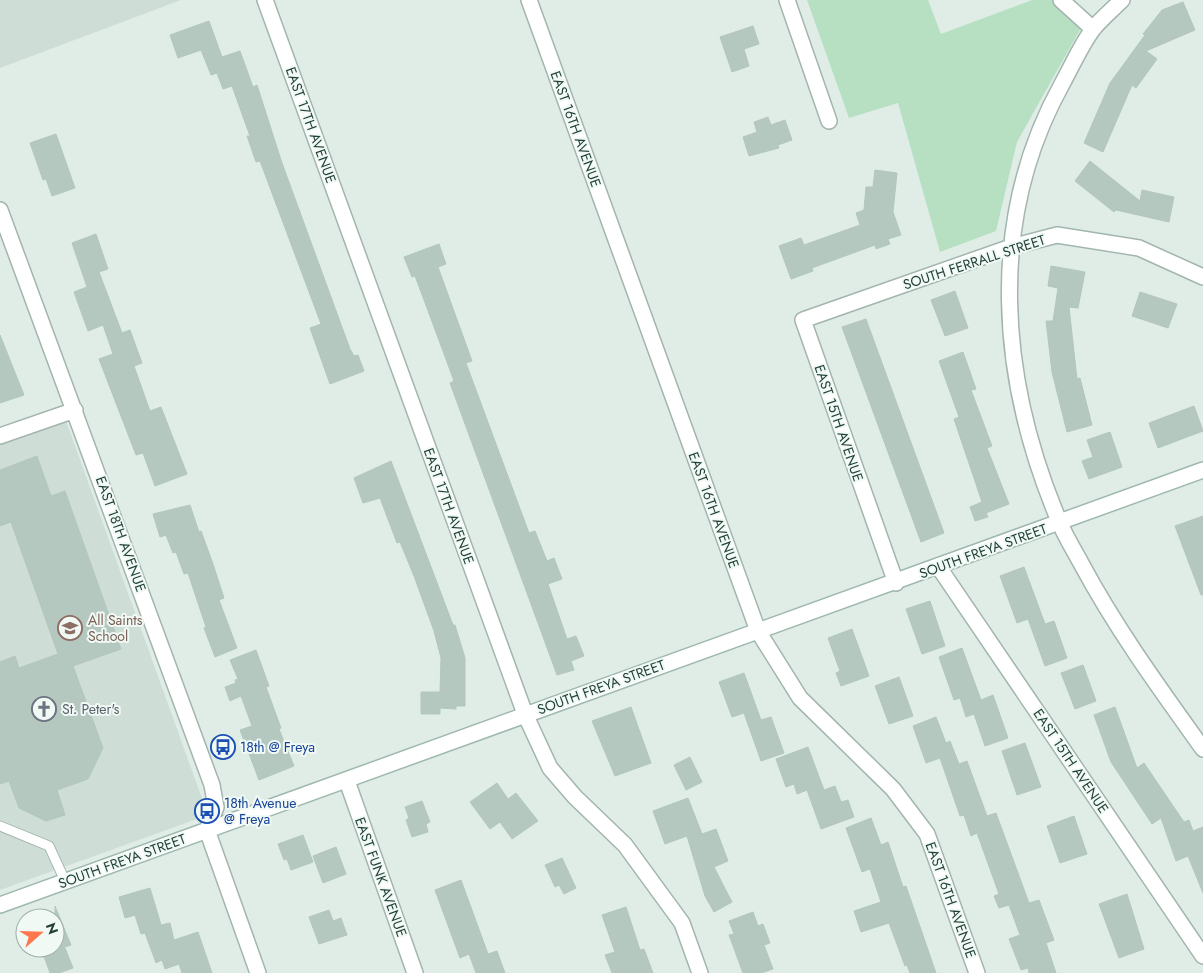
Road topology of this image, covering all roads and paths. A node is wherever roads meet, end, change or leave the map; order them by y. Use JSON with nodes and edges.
{"nodes":[{"id":1,"x":265,"y":0,"type":"edge"},
{"id":2,"x":529,"y":0,"type":"edge"},
{"id":3,"x":787,"y":0,"type":"edge"},
{"id":4,"x":1061,"y":0,"type":"edge"},
{"id":5,"x":1122,"y":0,"type":"edge"},
{"id":6,"x":1093,"y":29,"type":"junction"},
{"id":7,"x":830,"y":121,"type":"dead end"},
{"id":8,"x":0,"y":210,"type":"edge"},
{"id":9,"x":1011,"y":247,"type":"junction"},
{"id":10,"x":1203,"y":277,"type":"edge"},
{"id":11,"x":803,"y":320,"type":"joint"},
{"id":12,"x":75,"y":410,"type":"junction"},
{"id":13,"x":0,"y":436,"type":"edge"},
{"id":14,"x":1203,"y":470,"type":"edge"},
{"id":15,"x":1059,"y":523,"type":"junction"},
{"id":16,"x":938,"y":566,"type":"junction"},
{"id":17,"x":896,"y":583,"type":"junction"},
{"id":18,"x":758,"y":631,"type":"junction"},
{"id":19,"x":525,"y":714,"type":"junction"},
{"id":20,"x":1203,"y":749,"type":"edge"},
{"id":21,"x":347,"y":781,"type":"junction"},
{"id":22,"x":0,"y":826,"type":"edge"},
{"id":23,"x":207,"y":830,"type":"junction"},
{"id":24,"x":66,"y":883,"type":"junction"},
{"id":25,"x":0,"y":905,"type":"edge"},
{"id":26,"x":1203,"y":956,"type":"edge"},
{"id":27,"x":258,"y":973,"type":"edge"},
{"id":28,"x":415,"y":973,"type":"edge"},
{"id":29,"x":700,"y":973,"type":"edge"},
{"id":30,"x":977,"y":973,"type":"edge"}],
"edges":[{"from":1,"to":19,"type":"street","name":"EAST 17TH AVENUE"},
{"from":2,"to":18,"type":"street","name":"EAST 16TH AVENUE"},
{"from":3,"to":7,"type":"street"},
{"from":4,"to":6,"type":"street"},
{"from":5,"to":6,"type":"street"},
{"from":6,"to":9,"type":"street"},
{"from":8,"to":12,"type":"street","name":"EAST 18TH AVENUE"},
{"from":9,"to":10,"type":"street","name":"SOUTH FERRALL STREET"},
{"from":9,"to":11,"type":"street","name":"SOUTH FERRALL STREET"},
{"from":9,"to":15,"type":"street"},
{"from":11,"to":17,"type":"street","name":"EAST 15TH AVENUE"},
{"from":12,"to":13,"type":"street"},
{"from":12,"to":23,"type":"street","name":"EAST 18TH AVENUE"},
{"from":14,"to":15,"type":"street","name":"SOUTH FREYA STREET"},
{"from":15,"to":16,"type":"street","name":"SOUTH FREYA STREET"},
{"from":15,"to":20,"type":"street"},
{"from":16,"to":17,"type":"street","name":"SOUTH FREYA STREET"},
{"from":16,"to":26,"type":"street","name":"EAST 15TH AVENUE"},
{"from":17,"to":18,"type":"street","name":"SOUTH FREYA STREET"},
{"from":18,"to":19,"type":"street","name":"SOUTH FREYA STREET"},
{"from":18,"to":30,"type":"street","name":"EAST 16TH AVENUE"},
{"from":19,"to":21,"type":"street","name":"SOUTH FREYA STREET"},
{"from":19,"to":29,"type":"street","name":"EAST 17TH AVENUE"},
{"from":21,"to":23,"type":"street","name":"SOUTH FREYA STREET"},
{"from":21,"to":28,"type":"street","name":"EAST FUNK AVENUE"},
{"from":22,"to":24,"type":"lane"},
{"from":23,"to":24,"type":"street","name":"SOUTH FREYA STREET"},
{"from":23,"to":27,"type":"street"},
{"from":24,"to":25,"type":"street","name":"SOUTH FREYA STREET"}]}
